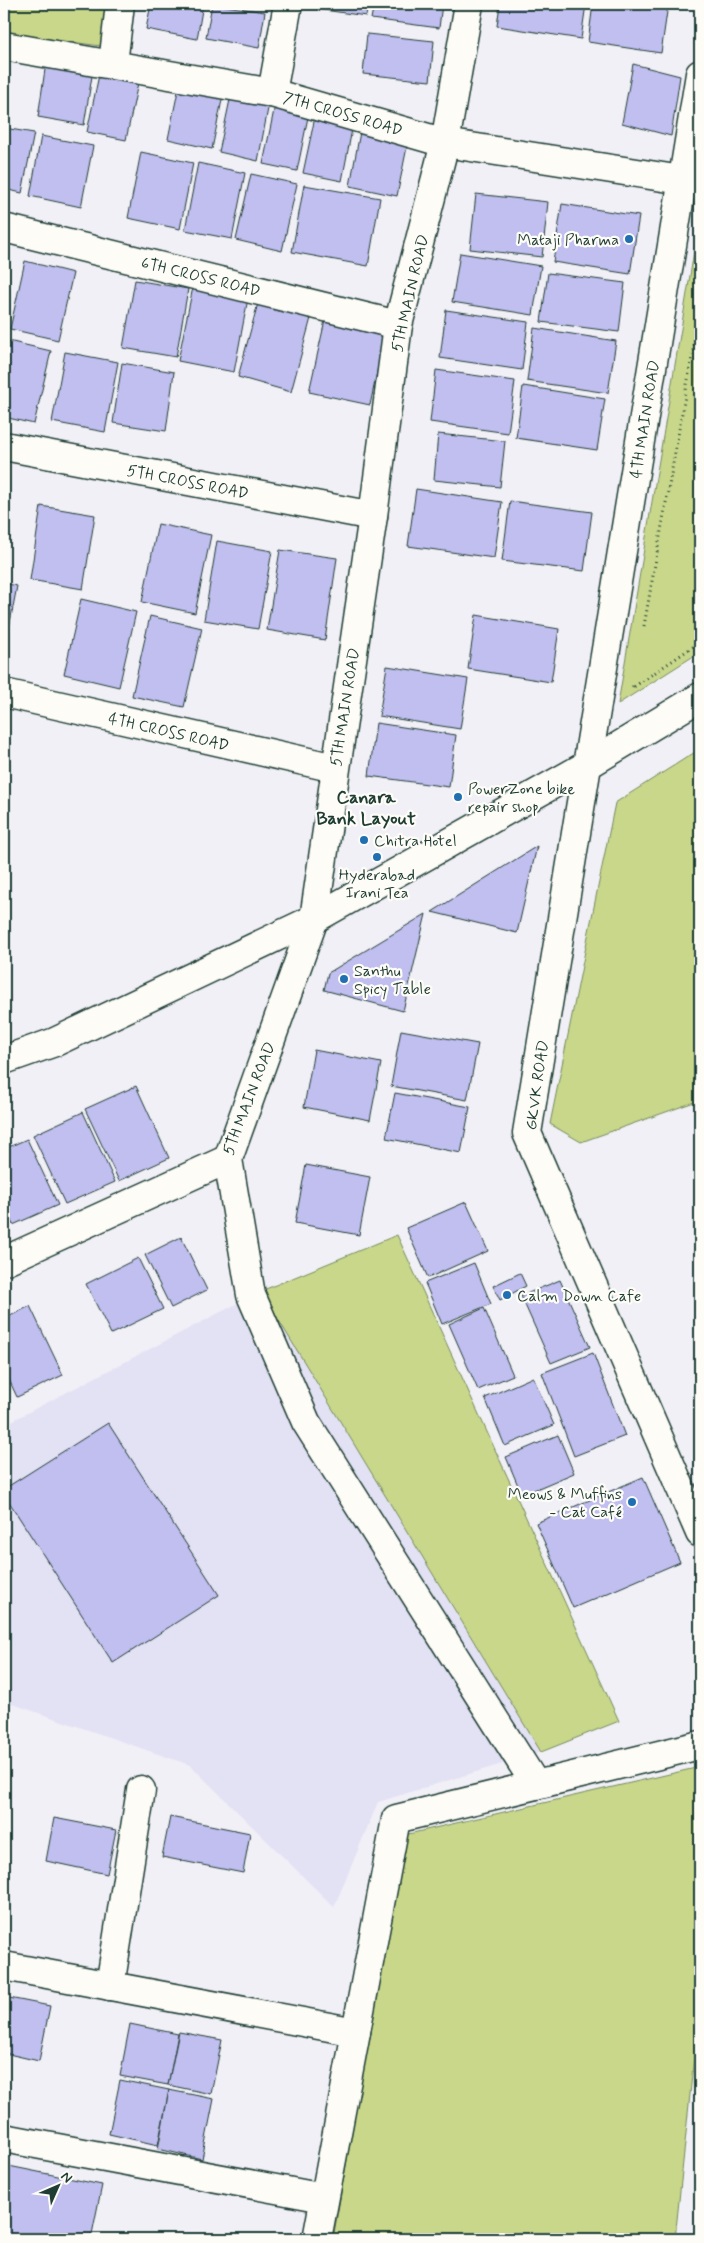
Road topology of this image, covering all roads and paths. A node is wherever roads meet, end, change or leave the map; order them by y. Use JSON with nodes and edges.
{"nodes":[{"id":1,"x":120,"y":4,"type":"edge"},
{"id":2,"x":288,"y":4,"type":"edge"},
{"id":3,"x":469,"y":4,"type":"edge"},
{"id":4,"x":4,"y":46,"type":"edge"},
{"id":5,"x":113,"y":64,"type":"junction"},
{"id":6,"x":700,"y":74,"type":"edge"},
{"id":7,"x":272,"y":92,"type":"junction"},
{"id":8,"x":445,"y":142,"type":"junction"},
{"id":9,"x":682,"y":180,"type":"junction"},
{"id":10,"x":4,"y":228,"type":"edge"},
{"id":11,"x":700,"y":312,"type":"edge"},
{"id":12,"x":398,"y":325,"type":"junction"},
{"id":13,"x":4,"y":446,"type":"edge"},
{"id":14,"x":373,"y":516,"type":"junction"},
{"id":15,"x":643,"y":630,"type":"dead end"},
{"id":16,"x":700,"y":642,"type":"edge"},
{"id":17,"x":634,"y":679,"type":"dead end"},
{"id":18,"x":4,"y":693,"type":"edge"},
{"id":19,"x":700,"y":697,"type":"edge"},
{"id":20,"x":589,"y":764,"type":"junction"},
{"id":21,"x":335,"y":768,"type":"junction"},
{"id":22,"x":314,"y":919,"type":"junction"},
{"id":23,"x":4,"y":1060,"type":"edge"},
{"id":24,"x":228,"y":1159,"type":"junction"},
{"id":25,"x":4,"y":1261,"type":"edge"},
{"id":26,"x":700,"y":1533,"type":"edge"},
{"id":27,"x":700,"y":1745,"type":"edge"},
{"id":28,"x":536,"y":1785,"type":"junction"},
{"id":29,"x":141,"y":1790,"type":"dead end"},
{"id":30,"x":4,"y":1966,"type":"edge"},
{"id":31,"x":110,"y":1986,"type":"junction"},
{"id":32,"x":356,"y":2032,"type":"junction"},
{"id":33,"x":4,"y":2138,"type":"edge"},
{"id":34,"x":324,"y":2198,"type":"junction"},
{"id":35,"x":317,"y":2239,"type":"edge"}],
"edges":[{"from":1,"to":5,"type":"street"},
{"from":2,"to":7,"type":"street"},
{"from":3,"to":8,"type":"street","name":"5TH MAIN ROAD"},
{"from":4,"to":5,"type":"street","name":"7TH CROSS ROAD"},
{"from":5,"to":7,"type":"street","name":"7TH CROSS ROAD"},
{"from":6,"to":9,"type":"street","name":"4TH MAIN ROAD"},
{"from":7,"to":8,"type":"street","name":"7TH CROSS ROAD"},
{"from":8,"to":9,"type":"street","name":"7TH CROSS ROAD"},
{"from":8,"to":12,"type":"street","name":"5TH MAIN ROAD"},
{"from":9,"to":20,"type":"street","name":"4TH MAIN ROAD"},
{"from":10,"to":12,"type":"street","name":"6TH CROSS ROAD"},
{"from":11,"to":15,"type":"path"},
{"from":12,"to":14,"type":"street","name":"5TH MAIN ROAD"},
{"from":13,"to":14,"type":"street","name":"5TH CROSS ROAD"},
{"from":14,"to":21,"type":"street","name":"5TH MAIN ROAD"},
{"from":16,"to":17,"type":"path"},
{"from":18,"to":21,"type":"street","name":"4TH CROSS ROAD"},
{"from":19,"to":20,"type":"street"},
{"from":20,"to":22,"type":"street"},
{"from":20,"to":26,"type":"street","name":"GKVK ROAD"},
{"from":21,"to":22,"type":"street","name":"5TH MAIN ROAD"},
{"from":22,"to":23,"type":"street"},
{"from":22,"to":24,"type":"street","name":"5TH MAIN ROAD"},
{"from":24,"to":25,"type":"street","name":"5TH MAIN ROAD"},
{"from":24,"to":28,"type":"street"},
{"from":27,"to":28,"type":"street"},
{"from":28,"to":32,"type":"street"},
{"from":29,"to":31,"type":"street"},
{"from":30,"to":31,"type":"street"},
{"from":31,"to":32,"type":"street"},
{"from":32,"to":34,"type":"street"},
{"from":33,"to":34,"type":"street"},
{"from":34,"to":35,"type":"street"}]}
